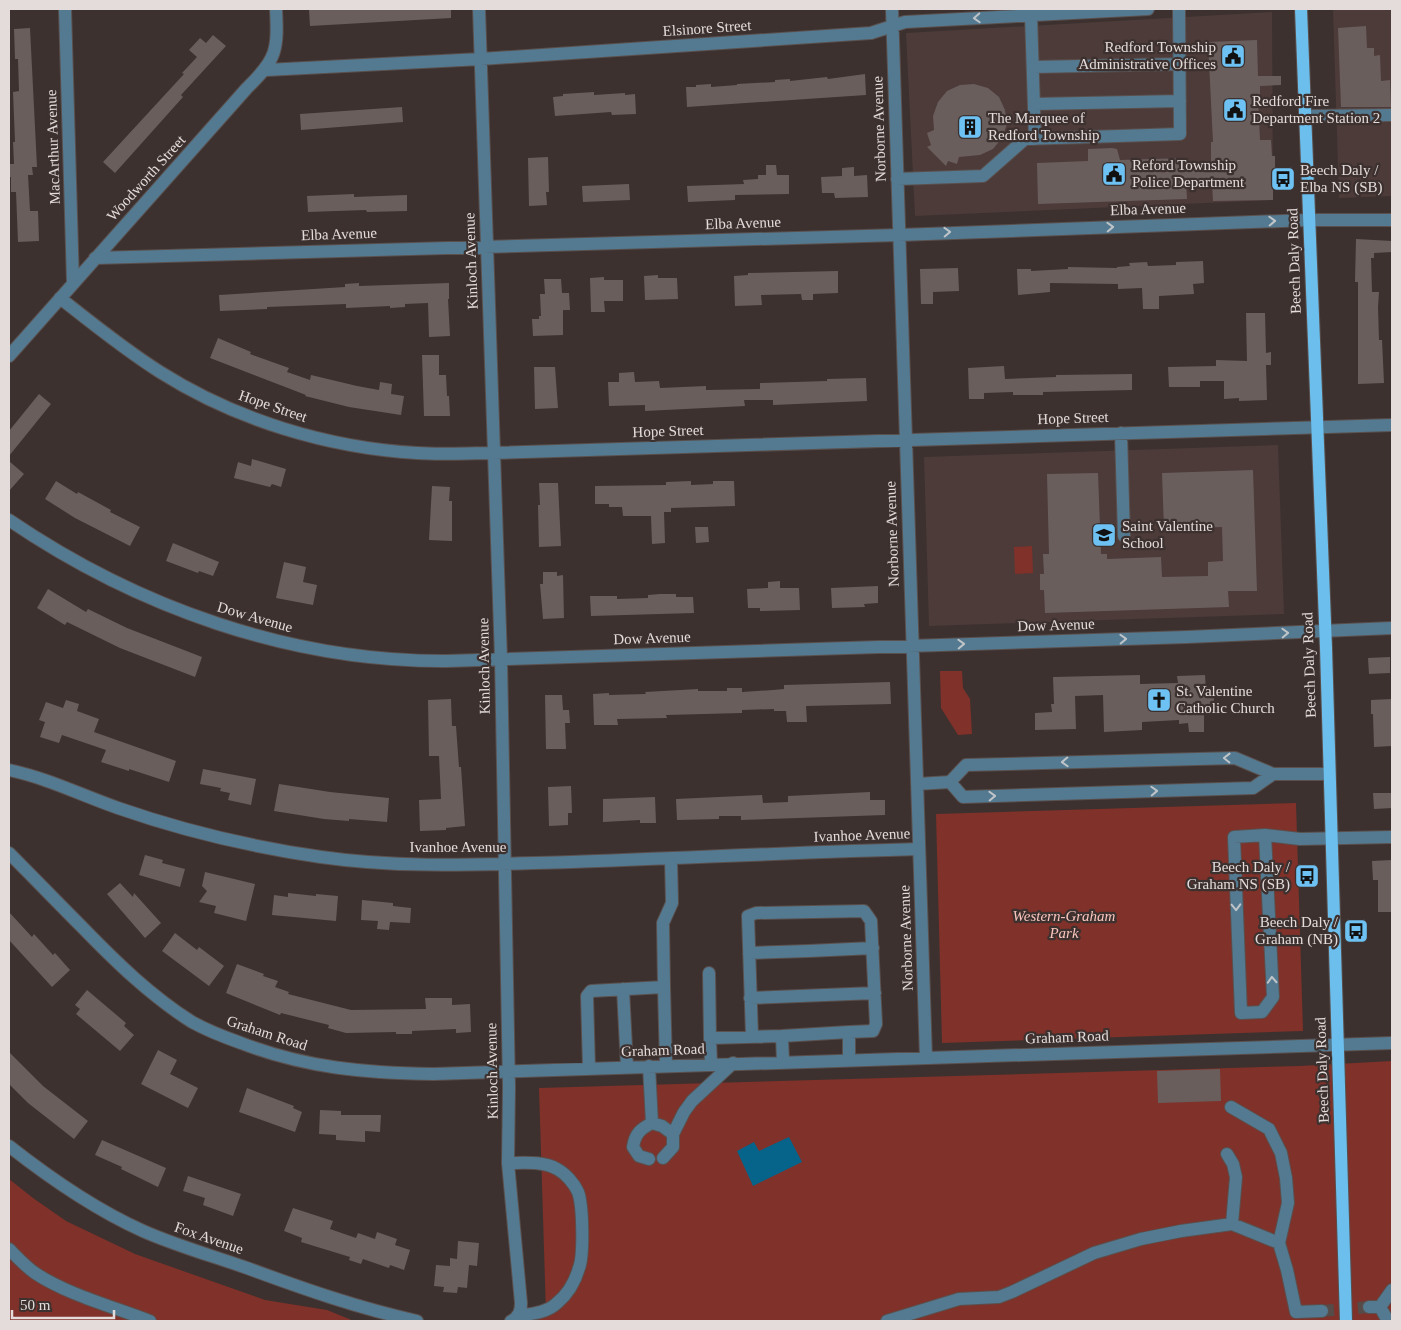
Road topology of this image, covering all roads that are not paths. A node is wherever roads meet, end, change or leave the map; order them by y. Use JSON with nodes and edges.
{"nodes":[{"id":1,"x":65,"y":9,"type":"edge"},
{"id":2,"x":276,"y":9,"type":"edge"},
{"id":3,"x":479,"y":9,"type":"edge"},
{"id":4,"x":892,"y":9,"type":"edge"},
{"id":5,"x":1148,"y":9,"type":"edge"},
{"id":6,"x":1179,"y":9,"type":"edge"},
{"id":7,"x":1301,"y":9,"type":"edge"},
{"id":8,"x":1090,"y":10,"type":"edge"},
{"id":9,"x":1031,"y":16,"type":"junction"},
{"id":10,"x":892,"y":26,"type":"junction"},
{"id":11,"x":481,"y":60,"type":"junction"},
{"id":12,"x":1180,"y":64,"type":"junction"},
{"id":13,"x":1033,"y":67,"type":"junction"},
{"id":14,"x":266,"y":70,"type":"junction"},
{"id":15,"x":1180,"y":101,"type":"junction"},
{"id":16,"x":1034,"y":104,"type":"junction"},
{"id":17,"x":1392,"y":115,"type":"edge"},
{"id":18,"x":1305,"y":116,"type":"junction"},
{"id":19,"x":1034,"y":139,"type":"junction"},
{"id":20,"x":897,"y":180,"type":"junction"},
{"id":21,"x":1308,"y":220,"type":"junction"},
{"id":22,"x":1392,"y":220,"type":"edge"},
{"id":23,"x":899,"y":235,"type":"junction"},
{"id":24,"x":488,"y":246,"type":"junction"},
{"id":25,"x":96,"y":258,"type":"junction"},
{"id":26,"x":73,"y":283,"type":"junction"},
{"id":27,"x":60,"y":298,"type":"junction"},
{"id":28,"x":9,"y":356,"type":"edge"},
{"id":29,"x":1392,"y":425,"type":"edge"},
{"id":30,"x":1317,"y":427,"type":"junction"},
{"id":31,"x":1121,"y":433,"type":"junction"},
{"id":32,"x":905,"y":440,"type":"junction"},
{"id":33,"x":493,"y":453,"type":"junction"},
{"id":34,"x":9,"y":520,"type":"edge"},
{"id":35,"x":1124,"y":536,"type":"dead end"},
{"id":36,"x":1392,"y":628,"type":"edge"},
{"id":37,"x":1324,"y":632,"type":"junction"},
{"id":38,"x":912,"y":646,"type":"junction"},
{"id":39,"x":500,"y":660,"type":"junction"},
{"id":40,"x":9,"y":770,"type":"edge"},
{"id":41,"x":1273,"y":774,"type":"junction"},
{"id":42,"x":1329,"y":774,"type":"junction"},
{"id":43,"x":950,"y":782,"type":"junction"},
{"id":44,"x":917,"y":784,"type":"junction"},
{"id":45,"x":1265,"y":835,"type":"junction"},
{"id":46,"x":1392,"y":837,"type":"edge"},
{"id":47,"x":1331,"y":839,"type":"junction"},
{"id":48,"x":919,"y":849,"type":"junction"},
{"id":49,"x":9,"y":853,"type":"edge"},
{"id":50,"x":671,"y":859,"type":"junction"},
{"id":51,"x":504,"y":864,"type":"junction"},
{"id":52,"x":873,"y":948,"type":"junction"},
{"id":53,"x":749,"y":953,"type":"junction"},
{"id":54,"x":710,"y":973,"type":"dead end"},
{"id":55,"x":664,"y":988,"type":"junction"},
{"id":56,"x":622,"y":989,"type":"junction"},
{"id":57,"x":875,"y":993,"type":"junction"},
{"id":58,"x":750,"y":998,"type":"junction"},
{"id":59,"x":849,"y":1032,"type":"junction"},
{"id":60,"x":752,"y":1036,"type":"junction"},
{"id":61,"x":782,"y":1036,"type":"junction"},
{"id":62,"x":710,"y":1038,"type":"junction"},
{"id":63,"x":1392,"y":1043,"type":"edge"},
{"id":64,"x":1338,"y":1044,"type":"junction"},
{"id":65,"x":926,"y":1058,"type":"junction"},
{"id":66,"x":849,"y":1060,"type":"junction"},
{"id":67,"x":784,"y":1062,"type":"junction"},
{"id":68,"x":711,"y":1064,"type":"junction"},
{"id":69,"x":733,"y":1064,"type":"junction"},
{"id":70,"x":649,"y":1066,"type":"junction"},
{"id":71,"x":666,"y":1066,"type":"junction"},
{"id":72,"x":627,"y":1067,"type":"junction"},
{"id":73,"x":589,"y":1068,"type":"junction"},
{"id":74,"x":509,"y":1071,"type":"junction"},
{"id":75,"x":1231,"y":1106,"type":"dead end"},
{"id":76,"x":652,"y":1122,"type":"junction"},
{"id":77,"x":673,"y":1134,"type":"junction"},
{"id":78,"x":9,"y":1146,"type":"edge"},
{"id":79,"x":1227,"y":1154,"type":"dead end"},
{"id":80,"x":663,"y":1158,"type":"dead end"},
{"id":81,"x":649,"y":1159,"type":"dead end"},
{"id":82,"x":508,"y":1163,"type":"junction"},
{"id":83,"x":1232,"y":1224,"type":"junction"},
{"id":84,"x":1279,"y":1243,"type":"junction"},
{"id":85,"x":9,"y":1249,"type":"edge"},
{"id":86,"x":1392,"y":1290,"type":"edge"},
{"id":87,"x":1322,"y":1311,"type":"tunnel mouth"},
{"id":88,"x":1296,"y":1316,"type":"edge"},
{"id":89,"x":514,"y":1319,"type":"edge"},
{"id":90,"x":150,"y":1321,"type":"edge"},
{"id":91,"x":417,"y":1321,"type":"edge"},
{"id":92,"x":887,"y":1321,"type":"edge"},
{"id":93,"x":1346,"y":1321,"type":"edge"},
{"id":94,"x":1388,"y":1321,"type":"edge"}],
"edges":[{"from":1,"to":26,"type":"street","name":"MacArthur Avenue"},
{"from":2,"to":14,"type":"street","name":"Woodworth Street"},
{"from":3,"to":11,"type":"street","name":"Kinloch Avenue"},
{"from":4,"to":10,"type":"street","name":"Norborne Avenue"},
{"from":5,"to":8,"type":"street","name":"Elsinore Street"},
{"from":6,"to":12,"type":"street"},
{"from":7,"to":18,"type":"main road","name":"Beech Daly Road"},
{"from":8,"to":9,"type":"street","name":"Elsinore Street"},
{"from":9,"to":10,"type":"street","name":"Elsinore Street","one_way":true},
{"from":9,"to":13,"type":"street"},
{"from":10,"to":11,"type":"street","name":"Elsinore Street"},
{"from":10,"to":20,"type":"street","name":"Norborne Avenue"},
{"from":11,"to":14,"type":"street","name":"Elsinore Street"},
{"from":11,"to":24,"type":"street","name":"Kinloch Avenue"},
{"from":12,"to":13,"type":"street"},
{"from":12,"to":15,"type":"street"},
{"from":13,"to":16,"type":"street"},
{"from":14,"to":25,"type":"street","name":"Woodworth Street"},
{"from":15,"to":16,"type":"street"},
{"from":15,"to":19,"type":"street"},
{"from":16,"to":19,"type":"street"},
{"from":17,"to":18,"type":"street"},
{"from":18,"to":21,"type":"main road","name":"Beech Daly Road"},
{"from":19,"to":20,"type":"street"},
{"from":20,"to":23,"type":"street","name":"Norborne Avenue"},
{"from":21,"to":22,"type":"street","name":"Elba Avenue"},
{"from":23,"to":21,"type":"street","name":"Elba Avenue","one_way":true},
{"from":21,"to":30,"type":"main road","name":"Beech Daly Road"},
{"from":23,"to":24,"type":"street","name":"Elba Avenue"},
{"from":23,"to":32,"type":"street","name":"Norborne Avenue"},
{"from":24,"to":25,"type":"street","name":"Elba Avenue"},
{"from":24,"to":33,"type":"street","name":"Kinloch Avenue"},
{"from":25,"to":26,"type":"street","name":"Woodworth Street"},
{"from":26,"to":27,"type":"street","name":"Woodworth Street"},
{"from":27,"to":28,"type":"street","name":"Woodworth Street"},
{"from":27,"to":33,"type":"street","name":"Hope Street"},
{"from":29,"to":30,"type":"street","name":"Hope Street"},
{"from":30,"to":31,"type":"street","name":"Hope Street"},
{"from":30,"to":37,"type":"main road","name":"Beech Daly Road"},
{"from":31,"to":32,"type":"street","name":"Hope Street"},
{"from":31,"to":35,"type":"street"},
{"from":32,"to":33,"type":"street","name":"Hope Street"},
{"from":32,"to":38,"type":"street","name":"Norborne Avenue"},
{"from":33,"to":39,"type":"street","name":"Kinloch Avenue"},
{"from":34,"to":39,"type":"street","name":"Dow Avenue"},
{"from":36,"to":37,"type":"street","name":"Dow Avenue"},
{"from":38,"to":37,"type":"street","name":"Dow Avenue","one_way":true},
{"from":37,"to":42,"type":"main road","name":"Beech Daly Road"},
{"from":38,"to":39,"type":"street","name":"Dow Avenue"},
{"from":38,"to":44,"type":"street","name":"Norborne Avenue"},
{"from":39,"to":51,"type":"street","name":"Kinloch Avenue"},
{"from":40,"to":51,"type":"street","name":"Ivanhoe Avenue"},
{"from":41,"to":42,"type":"street"},
{"from":41,"to":43,"type":"street","one_way":true},
{"from":43,"to":41,"type":"street","one_way":true},
{"from":42,"to":47,"type":"main road","name":"Beech Daly Road"},
{"from":43,"to":44,"type":"street"},
{"from":44,"to":48,"type":"street","name":"Norborne Avenue"},
{"from":45,"to":45,"type":"street","one_way":true},
{"from":45,"to":47,"type":"street"},
{"from":46,"to":47,"type":"street"},
{"from":47,"to":64,"type":"main road","name":"Beech Daly Road"},
{"from":48,"to":50,"type":"street","name":"Ivanhoe Avenue"},
{"from":48,"to":65,"type":"street","name":"Norborne Avenue"},
{"from":49,"to":74,"type":"street","name":"Graham Road"},
{"from":50,"to":51,"type":"street","name":"Ivanhoe Avenue"},
{"from":50,"to":55,"type":"street"},
{"from":51,"to":74,"type":"street","name":"Kinloch Avenue"},
{"from":52,"to":53,"type":"street"},
{"from":52,"to":53,"type":"street"},
{"from":52,"to":57,"type":"street"},
{"from":53,"to":58,"type":"street"},
{"from":54,"to":62,"type":"street"},
{"from":55,"to":56,"type":"street"},
{"from":55,"to":71,"type":"street"},
{"from":56,"to":72,"type":"street"},
{"from":56,"to":73,"type":"street"},
{"from":57,"to":58,"type":"street"},
{"from":57,"to":59,"type":"street"},
{"from":58,"to":60,"type":"street"},
{"from":59,"to":61,"type":"street"},
{"from":59,"to":66,"type":"street"},
{"from":60,"to":61,"type":"street"},
{"from":60,"to":62,"type":"street"},
{"from":61,"to":67,"type":"street"},
{"from":62,"to":68,"type":"street"},
{"from":63,"to":64,"type":"street","name":"Graham Road"},
{"from":64,"to":65,"type":"street","name":"Graham Road"},
{"from":64,"to":93,"type":"main road","name":"Beech Daly Road"},
{"from":65,"to":66,"type":"street","name":"Graham Road"},
{"from":66,"to":67,"type":"street","name":"Graham Road"},
{"from":67,"to":69,"type":"street","name":"Graham Road"},
{"from":68,"to":69,"type":"street","name":"Graham Road"},
{"from":68,"to":71,"type":"street","name":"Graham Road"},
{"from":69,"to":77,"type":"street"},
{"from":70,"to":71,"type":"street","name":"Graham Road"},
{"from":70,"to":72,"type":"street","name":"Graham Road"},
{"from":70,"to":76,"type":"street"},
{"from":72,"to":73,"type":"street","name":"Graham Road"},
{"from":73,"to":74,"type":"street","name":"Graham Road"},
{"from":74,"to":82,"type":"street","name":"Kinloch Avenue"},
{"from":75,"to":84,"type":"street"},
{"from":76,"to":77,"type":"street"},
{"from":76,"to":81,"type":"street"},
{"from":77,"to":80,"type":"street"},
{"from":78,"to":91,"type":"street","name":"Fox Avenue"},
{"from":79,"to":83,"type":"street"},
{"from":82,"to":89,"type":"street","name":"Kinloch Avenue"},
{"from":82,"to":89,"type":"street"},
{"from":83,"to":84,"type":"street"},
{"from":83,"to":92,"type":"street"},
{"from":84,"to":88,"type":"street"},
{"from":85,"to":90,"type":"street"},
{"from":86,"to":94,"type":"street"},
{"from":87,"to":88,"type":"street"}]}
